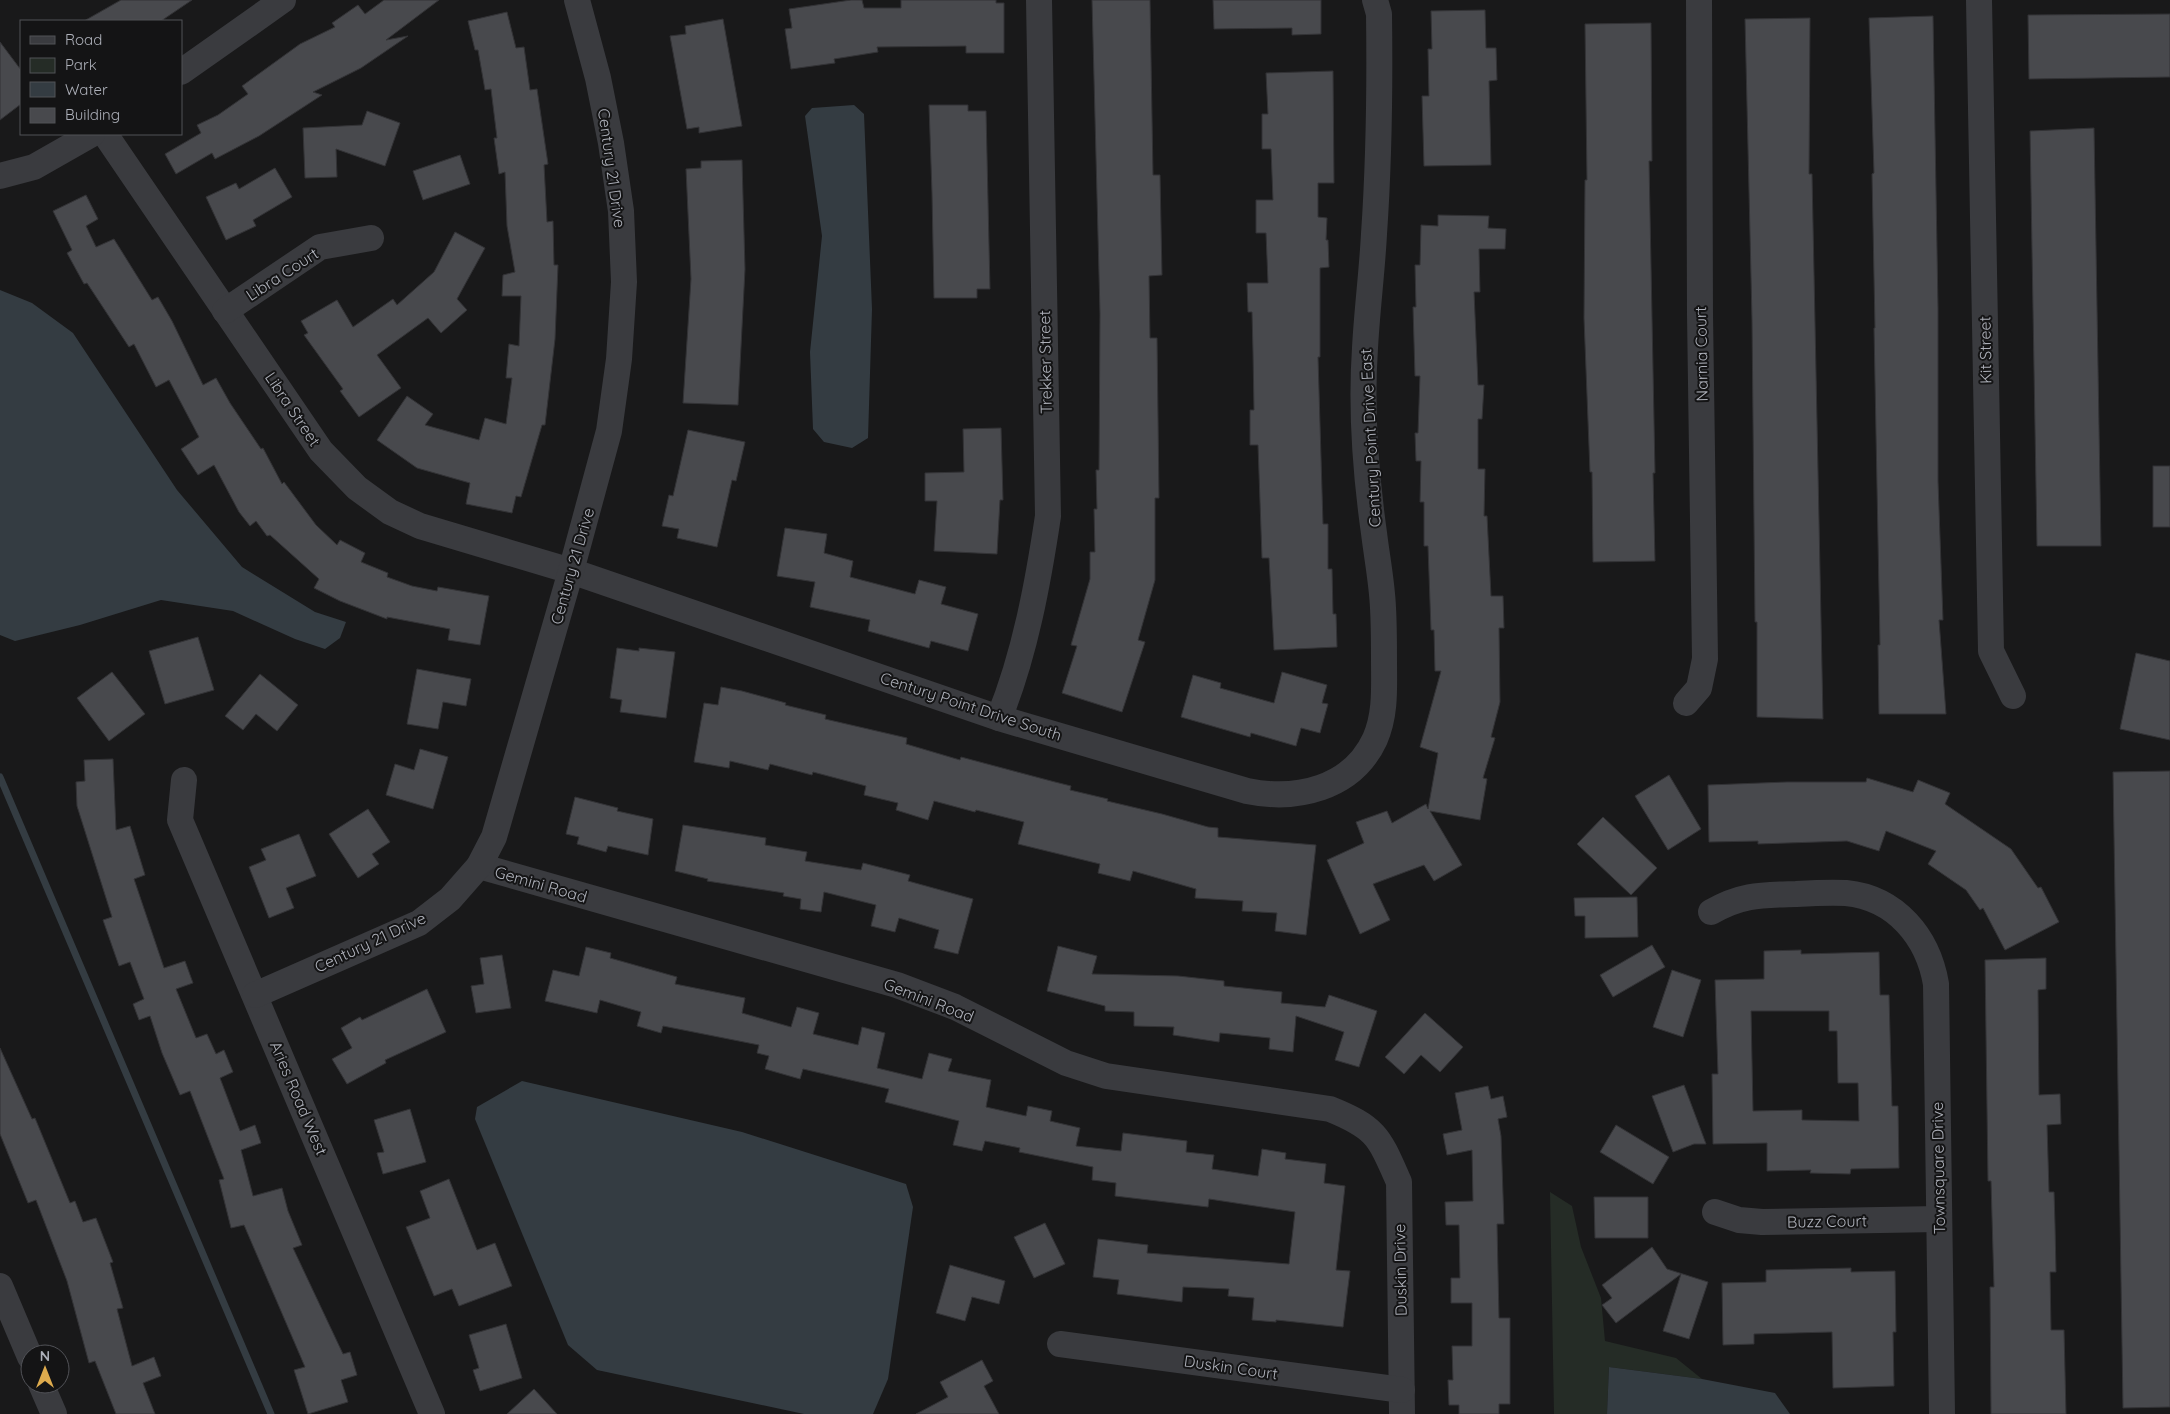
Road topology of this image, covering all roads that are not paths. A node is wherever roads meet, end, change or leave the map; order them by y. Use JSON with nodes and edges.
{"nodes":[{"id":1,"x":283,"y":0,"type":"edge"},
{"id":2,"x":1039,"y":0,"type":"edge"},
{"id":3,"x":1375,"y":0,"type":"edge"},
{"id":4,"x":1699,"y":0,"type":"edge"},
{"id":5,"x":1979,"y":0,"type":"edge"},
{"id":6,"x":580,"y":1,"type":"edge"},
{"id":7,"x":182,"y":71,"type":"edge"},
{"id":8,"x":90,"y":135,"type":"edge"},
{"id":9,"x":106,"y":135,"type":"edge"},
{"id":10,"x":0,"y":176,"type":"edge"},
{"id":11,"x":371,"y":238,"type":"dead end"},
{"id":12,"x":225,"y":311,"type":"junction"},
{"id":13,"x":571,"y":571,"type":"junction"},
{"id":14,"x":2013,"y":696,"type":"dead end"},
{"id":15,"x":1686,"y":703,"type":"dead end"},
{"id":16,"x":1000,"y":718,"type":"junction"},
{"id":17,"x":1367,"y":753,"type":"joint"},
{"id":18,"x":184,"y":780,"type":"dead end"},
{"id":19,"x":479,"y":866,"type":"junction"},
{"id":20,"x":1711,"y":912,"type":"dead end"},
{"id":21,"x":255,"y":995,"type":"junction"},
{"id":22,"x":1373,"y":1132,"type":"joint"},
{"id":23,"x":1715,"y":1212,"type":"dead end"},
{"id":24,"x":1939,"y":1219,"type":"junction"},
{"id":25,"x":0,"y":1286,"type":"edge"},
{"id":26,"x":25,"y":1344,"type":"edge"},
{"id":27,"x":1060,"y":1344,"type":"dead end"},
{"id":28,"x":45,"y":1394,"type":"edge"},
{"id":29,"x":1402,"y":1402,"type":"edge"},
{"id":30,"x":54,"y":1414,"type":"edge"},
{"id":31,"x":432,"y":1414,"type":"edge"},
{"id":32,"x":1942,"y":1414,"type":"edge"}],
"edges":[{"from":1,"to":7,"type":"street"},
{"from":2,"to":16,"type":"street","name":"Trekker Street"},
{"from":3,"to":17,"type":"street","name":"Century Point Drive East"},
{"from":4,"to":15,"type":"street","name":"Narnia Court"},
{"from":5,"to":14,"type":"street","name":"Kit Street"},
{"from":6,"to":13,"type":"street","name":"Century 21 Drive"},
{"from":8,"to":10,"type":"street"},
{"from":9,"to":12,"type":"street","name":"Libra Street"},
{"from":11,"to":12,"type":"street","name":"Libra Court"},
{"from":12,"to":13,"type":"street","name":"Libra Street"},
{"from":13,"to":16,"type":"street","name":"Century Point Drive South"},
{"from":13,"to":19,"type":"street","name":"Century 21 Drive"},
{"from":16,"to":17,"type":"street","name":"Century Point Drive South"},
{"from":18,"to":21,"type":"street","name":"Aries Road West"},
{"from":19,"to":21,"type":"street","name":"Century 21 Drive"},
{"from":19,"to":22,"type":"street","name":"Gemini Road"},
{"from":20,"to":24,"type":"street","name":"Townsquare Drive"},
{"from":21,"to":31,"type":"street","name":"Aries Road West"},
{"from":22,"to":29,"type":"street","name":"Duskin Drive"},
{"from":23,"to":24,"type":"street","name":"Buzz Court"},
{"from":24,"to":32,"type":"street","name":"Townsquare Drive"},
{"from":25,"to":26,"type":"street"},
{"from":27,"to":29,"type":"street","name":"Duskin Court"},
{"from":28,"to":30,"type":"street"}]}
